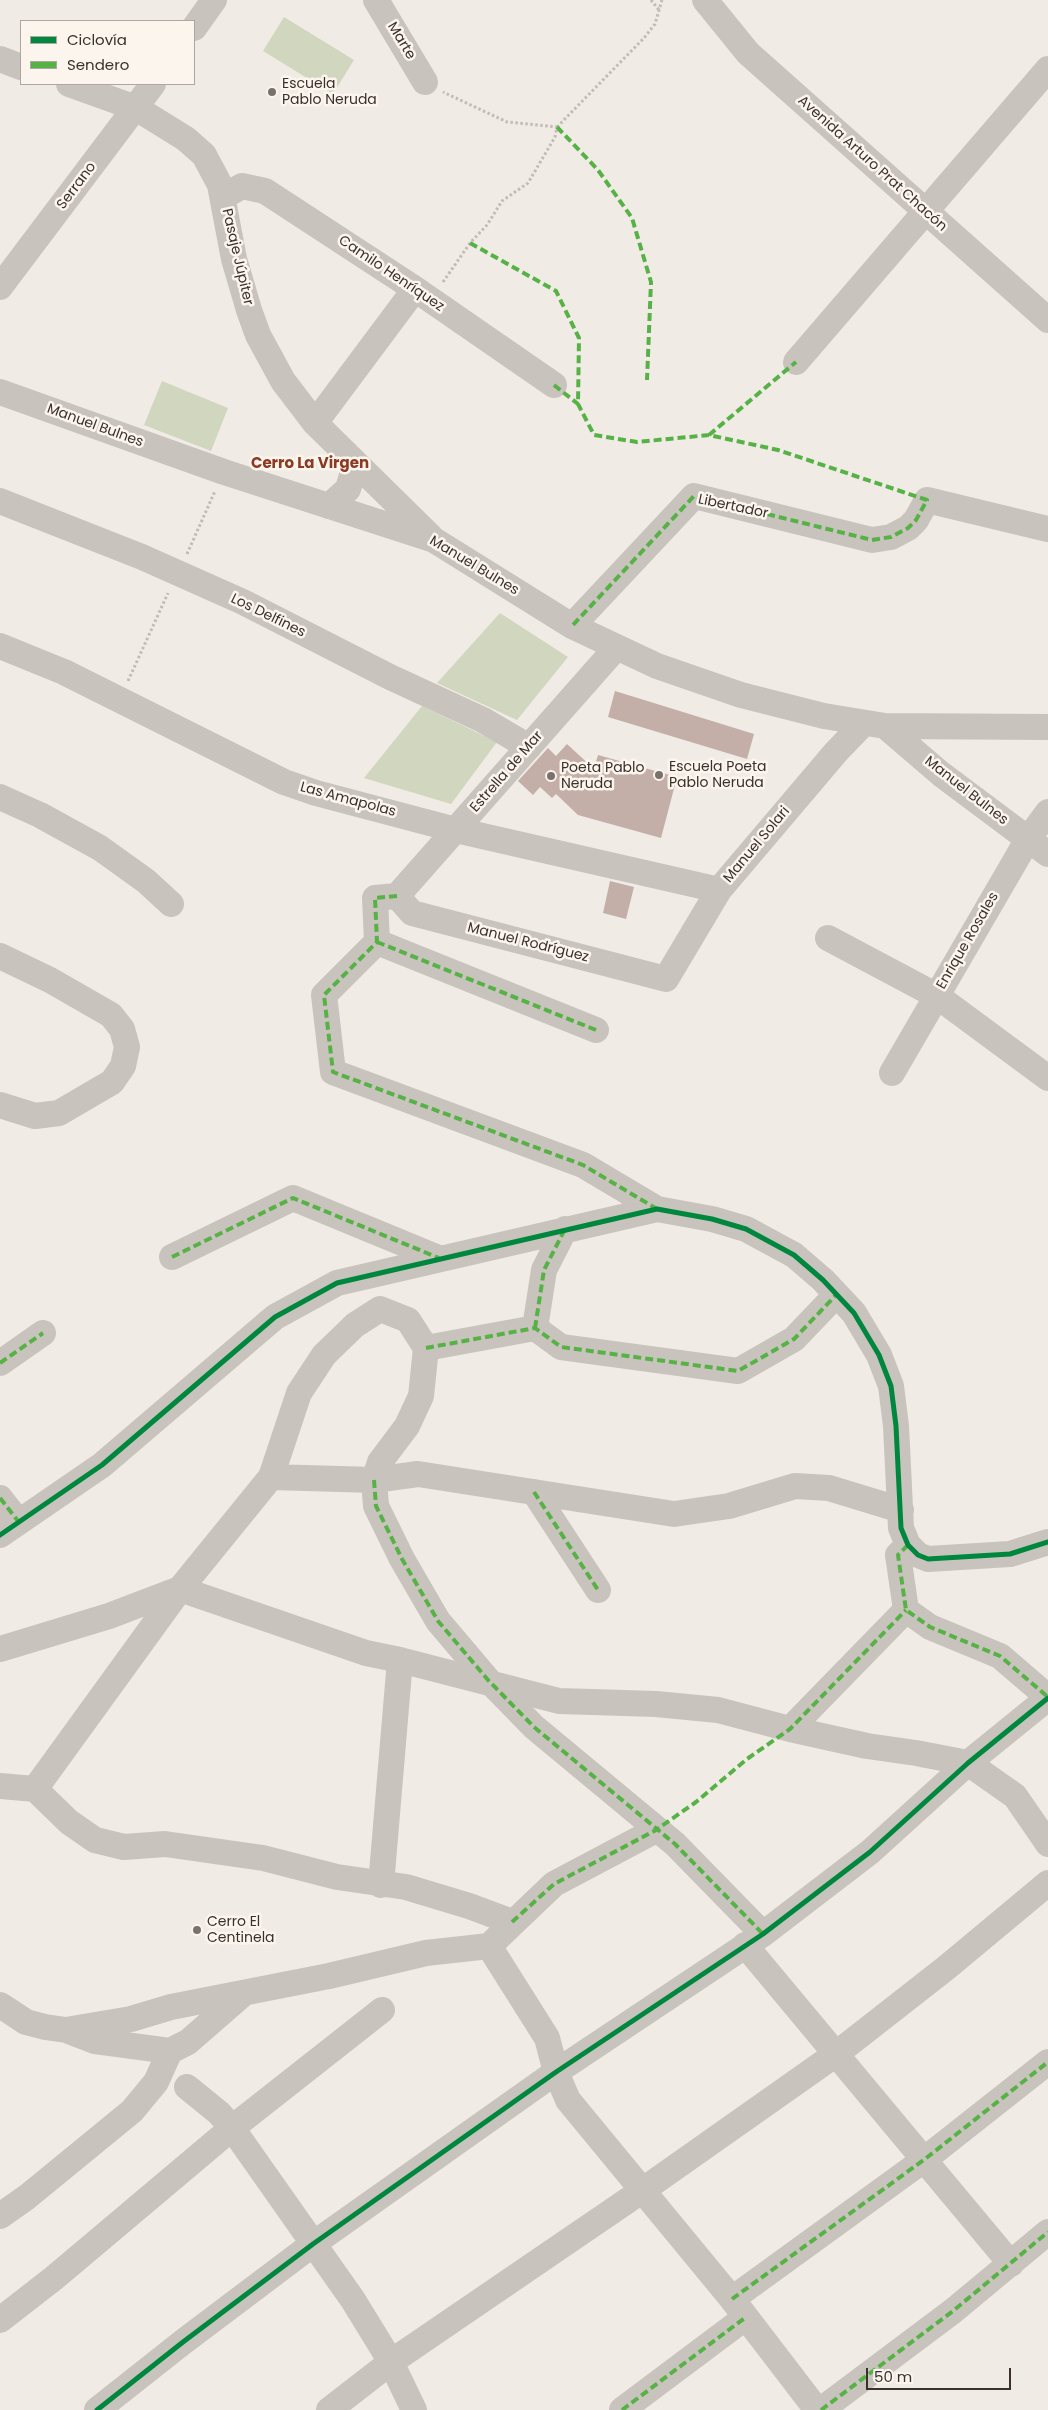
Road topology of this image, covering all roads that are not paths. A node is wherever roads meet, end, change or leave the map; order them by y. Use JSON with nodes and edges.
{"nodes":[{"id":1,"x":214,"y":0,"type":"edge"},
{"id":2,"x":376,"y":0,"type":"edge"},
{"id":3,"x":705,"y":0,"type":"edge"},
{"id":4,"x":195,"y":27,"type":"edge"},
{"id":5,"x":0,"y":59,"type":"edge"},
{"id":6,"x":20,"y":67,"type":"edge"},
{"id":7,"x":1046,"y":74,"type":"edge"},
{"id":8,"x":425,"y":82,"type":"road end"},
{"id":9,"x":71,"y":85,"type":"edge"},
{"id":10,"x":152,"y":85,"type":"edge"},
{"id":11,"x":136,"y":108,"type":"junction"},
{"id":12,"x":223,"y":197,"type":"junction"},
{"id":13,"x":925,"y":211,"type":"junction"},
{"id":14,"x":4,"y":276,"type":"edge"},
{"id":15,"x":423,"y":294,"type":"junction"},
{"id":16,"x":1048,"y":320,"type":"edge"},
{"id":17,"x":796,"y":362,"type":"dead end"},
{"id":18,"x":554,"y":385,"type":"dead end"},
{"id":19,"x":0,"y":392,"type":"edge"},
{"id":20,"x":315,"y":423,"type":"junction"},
{"id":21,"x":355,"y":465,"type":"junction"},
{"id":22,"x":0,"y":501,"type":"edge"},
{"id":23,"x":329,"y":506,"type":"junction"},
{"id":24,"x":1048,"y":529,"type":"edge"},
{"id":25,"x":434,"y":540,"type":"junction"},
{"id":26,"x":572,"y":626,"type":"junction"},
{"id":27,"x":0,"y":646,"type":"edge"},
{"id":28,"x":616,"y":648,"type":"junction"},
{"id":29,"x":875,"y":724,"type":"junction"},
{"id":30,"x":1048,"y":727,"type":"edge"},
{"id":31,"x":529,"y":747,"type":"junction"},
{"id":32,"x":0,"y":797,"type":"edge"},
{"id":33,"x":1048,"y":812,"type":"edge"},
{"id":34,"x":456,"y":830,"type":"junction"},
{"id":35,"x":1038,"y":846,"type":"edge"},
{"id":36,"x":719,"y":890,"type":"junction"},
{"id":37,"x":397,"y":896,"type":"junction"},
{"id":38,"x":171,"y":904,"type":"dead end"},
{"id":39,"x":828,"y":938,"type":"dead end"},
{"id":40,"x":377,"y":942,"type":"junction"},
{"id":41,"x":0,"y":956,"type":"edge"},
{"id":42,"x":666,"y":978,"type":"joint"},
{"id":43,"x":937,"y":996,"type":"junction"},
{"id":44,"x":596,"y":1030,"type":"dead end"},
{"id":45,"x":892,"y":1073,"type":"dead end"},
{"id":46,"x":1048,"y":1078,"type":"edge"},
{"id":47,"x":2,"y":1110,"type":"edge"},
{"id":48,"x":657,"y":1209,"type":"junction"},
{"id":49,"x":564,"y":1229,"type":"junction"},
{"id":50,"x":172,"y":1257,"type":"dead end"},
{"id":51,"x":441,"y":1259,"type":"junction"},
{"id":52,"x":836,"y":1295,"type":"junction"},
{"id":53,"x":535,"y":1328,"type":"junction"},
{"id":54,"x":43,"y":1333,"type":"dead end"},
{"id":55,"x":426,"y":1348,"type":"junction"},
{"id":56,"x":0,"y":1363,"type":"edge"},
{"id":57,"x":271,"y":1477,"type":"junction"},
{"id":58,"x":374,"y":1480,"type":"junction"},
{"id":59,"x":534,"y":1492,"type":"junction"},
{"id":60,"x":0,"y":1498,"type":"edge"},
{"id":61,"x":901,"y":1510,"type":"junction"},
{"id":62,"x":9,"y":1528,"type":"edge"},
{"id":63,"x":1048,"y":1542,"type":"edge"},
{"id":64,"x":908,"y":1545,"type":"junction"},
{"id":65,"x":180,"y":1589,"type":"junction"},
{"id":66,"x":598,"y":1590,"type":"dead end"},
{"id":67,"x":906,"y":1610,"type":"junction"},
{"id":68,"x":0,"y":1649,"type":"edge"},
{"id":69,"x":400,"y":1660,"type":"junction"},
{"id":70,"x":493,"y":1685,"type":"junction"},
{"id":71,"x":1048,"y":1697,"type":"edge"},
{"id":72,"x":790,"y":1729,"type":"junction"},
{"id":73,"x":968,"y":1763,"type":"junction"},
{"id":74,"x":0,"y":1786,"type":"edge"},
{"id":75,"x":35,"y":1789,"type":"junction"},
{"id":76,"x":656,"y":1830,"type":"junction"},
{"id":77,"x":1048,"y":1844,"type":"edge"},
{"id":78,"x":1048,"y":1883,"type":"edge"},
{"id":79,"x":381,"y":1884,"type":"junction"},
{"id":80,"x":512,"y":1922,"type":"junction"},
{"id":81,"x":754,"y":1940,"type":"junction"},
{"id":82,"x":489,"y":1946,"type":"junction"},
{"id":83,"x":243,"y":1994,"type":"junction"},
{"id":84,"x":0,"y":2005,"type":"edge"},
{"id":85,"x":382,"y":2010,"type":"dead end"},
{"id":86,"x":66,"y":2030,"type":"junction"},
{"id":87,"x":170,"y":2050,"type":"junction"},
{"id":88,"x":836,"y":2054,"type":"junction"},
{"id":89,"x":1048,"y":2062,"type":"edge"},
{"id":90,"x":556,"y":2072,"type":"junction"},
{"id":91,"x":188,"y":2087,"type":"dead end"},
{"id":92,"x":232,"y":2128,"type":"junction"},
{"id":93,"x":925,"y":2159,"type":"junction"},
{"id":94,"x":643,"y":2190,"type":"junction"},
{"id":95,"x":0,"y":2216,"type":"edge"},
{"id":96,"x":1048,"y":2232,"type":"edge"},
{"id":97,"x":313,"y":2244,"type":"junction"},
{"id":98,"x":1011,"y":2264,"type":"junction"},
{"id":99,"x":739,"y":2308,"type":"junction"},
{"id":100,"x":0,"y":2320,"type":"edge"},
{"id":101,"x":391,"y":2362,"type":"junction"},
{"id":102,"x":97,"y":2410,"type":"edge"},
{"id":103,"x":329,"y":2410,"type":"edge"},
{"id":104,"x":414,"y":2410,"type":"edge"},
{"id":105,"x":622,"y":2410,"type":"edge"},
{"id":106,"x":819,"y":2410,"type":"edge"}],
"edges":[{"from":1,"to":4,"type":"street"},
{"from":2,"to":8,"type":"street","name":"Marte"},
{"from":3,"to":13,"type":"street","name":"Avenida Arturo Prat Chacón"},
{"from":5,"to":6,"type":"street"},
{"from":7,"to":13,"type":"street"},
{"from":9,"to":11,"type":"street","name":"Pasaje Júpiter"},
{"from":10,"to":11,"type":"street","name":"Serrano"},
{"from":11,"to":12,"type":"street","name":"Pasaje Júpiter"},
{"from":11,"to":14,"type":"street","name":"Serrano"},
{"from":12,"to":15,"type":"street","name":"Camilo Henríquez"},
{"from":12,"to":20,"type":"street","name":"Pasaje Júpiter"},
{"from":13,"to":16,"type":"street","name":"Avenida Arturo Prat Chacón"},
{"from":13,"to":17,"type":"street"},
{"from":15,"to":18,"type":"street","name":"Camilo Henríquez"},
{"from":15,"to":20,"type":"street"},
{"from":19,"to":23,"type":"street","name":"Manuel Bulnes"},
{"from":20,"to":21,"type":"street","name":"Pasaje Júpiter"},
{"from":21,"to":23,"type":"street"},
{"from":21,"to":25,"type":"street","name":"Pasaje Júpiter"},
{"from":22,"to":31,"type":"street","name":"Los Delfines"},
{"from":23,"to":25,"type":"street","name":"Manuel Bulnes"},
{"from":24,"to":26,"type":"street","name":"Libertador"},
{"from":25,"to":26,"type":"street","name":"Manuel Bulnes"},
{"from":26,"to":28,"type":"street","name":"Manuel Bulnes"},
{"from":27,"to":34,"type":"street","name":"Las Amapolas"},
{"from":28,"to":29,"type":"street","name":"Manuel Bulnes"},
{"from":28,"to":31,"type":"street","name":"Estrella de Mar"},
{"from":29,"to":30,"type":"street","name":"Manuel Bulnes"},
{"from":29,"to":35,"type":"street","name":"Manuel Bulnes"},
{"from":29,"to":36,"type":"street","name":"Manuel Solari"},
{"from":31,"to":34,"type":"street","name":"Estrella de Mar"},
{"from":32,"to":38,"type":"street"},
{"from":33,"to":35,"type":"street","name":"Enrique Rosales"},
{"from":34,"to":36,"type":"street","name":"Las Amapolas"},
{"from":34,"to":37,"type":"street","name":"Estrella de Mar"},
{"from":35,"to":43,"type":"street","name":"Enrique Rosales"},
{"from":36,"to":42,"type":"street","name":"Manuel Solari"},
{"from":37,"to":40,"type":"street"},
{"from":37,"to":42,"type":"street","name":"Manuel Rodríguez"},
{"from":39,"to":43,"type":"street"},
{"from":40,"to":44,"type":"street"},
{"from":40,"to":48,"type":"street"},
{"from":41,"to":47,"type":"street"},
{"from":43,"to":45,"type":"street","name":"Enrique Rosales"},
{"from":43,"to":46,"type":"street"},
{"from":48,"to":49,"type":"street"},
{"from":48,"to":52,"type":"street"},
{"from":49,"to":51,"type":"street"},
{"from":49,"to":53,"type":"street"},
{"from":50,"to":51,"type":"street"},
{"from":51,"to":62,"type":"street"},
{"from":52,"to":53,"type":"street"},
{"from":52,"to":61,"type":"street"},
{"from":53,"to":55,"type":"street"},
{"from":54,"to":56,"type":"street"},
{"from":55,"to":57,"type":"street"},
{"from":55,"to":58,"type":"street"},
{"from":57,"to":58,"type":"street"},
{"from":57,"to":65,"type":"street"},
{"from":58,"to":59,"type":"street"},
{"from":58,"to":70,"type":"street"},
{"from":59,"to":61,"type":"street"},
{"from":59,"to":66,"type":"street"},
{"from":60,"to":62,"type":"street"},
{"from":61,"to":64,"type":"street"},
{"from":63,"to":64,"type":"street"},
{"from":64,"to":67,"type":"street"},
{"from":65,"to":68,"type":"street"},
{"from":65,"to":69,"type":"street"},
{"from":65,"to":75,"type":"street"},
{"from":67,"to":71,"type":"street"},
{"from":67,"to":72,"type":"street"},
{"from":69,"to":70,"type":"street"},
{"from":69,"to":79,"type":"street"},
{"from":70,"to":72,"type":"street"},
{"from":70,"to":76,"type":"street"},
{"from":71,"to":73,"type":"street"},
{"from":72,"to":73,"type":"street"},
{"from":73,"to":77,"type":"street"},
{"from":73,"to":81,"type":"street"},
{"from":74,"to":75,"type":"street"},
{"from":75,"to":79,"type":"street"},
{"from":76,"to":80,"type":"street"},
{"from":76,"to":81,"type":"street"},
{"from":78,"to":88,"type":"street"},
{"from":79,"to":80,"type":"street"},
{"from":80,"to":82,"type":"street"},
{"from":81,"to":88,"type":"street"},
{"from":81,"to":90,"type":"street"},
{"from":82,"to":83,"type":"street"},
{"from":82,"to":90,"type":"street"},
{"from":83,"to":86,"type":"street"},
{"from":83,"to":87,"type":"street"},
{"from":84,"to":86,"type":"street"},
{"from":85,"to":92,"type":"street"},
{"from":86,"to":87,"type":"street"},
{"from":87,"to":95,"type":"street"},
{"from":88,"to":93,"type":"street"},
{"from":88,"to":94,"type":"street"},
{"from":89,"to":93,"type":"street"},
{"from":90,"to":94,"type":"street"},
{"from":90,"to":97,"type":"street"},
{"from":91,"to":92,"type":"street"},
{"from":92,"to":97,"type":"street"},
{"from":92,"to":100,"type":"street"},
{"from":93,"to":98,"type":"street"},
{"from":93,"to":99,"type":"street"},
{"from":94,"to":99,"type":"street"},
{"from":94,"to":101,"type":"street"},
{"from":96,"to":98,"type":"street"},
{"from":97,"to":101,"type":"street"},
{"from":97,"to":102,"type":"street"},
{"from":98,"to":106,"type":"street"},
{"from":99,"to":105,"type":"street"},
{"from":99,"to":106,"type":"street"},
{"from":101,"to":103,"type":"street"},
{"from":101,"to":104,"type":"street"}]}
